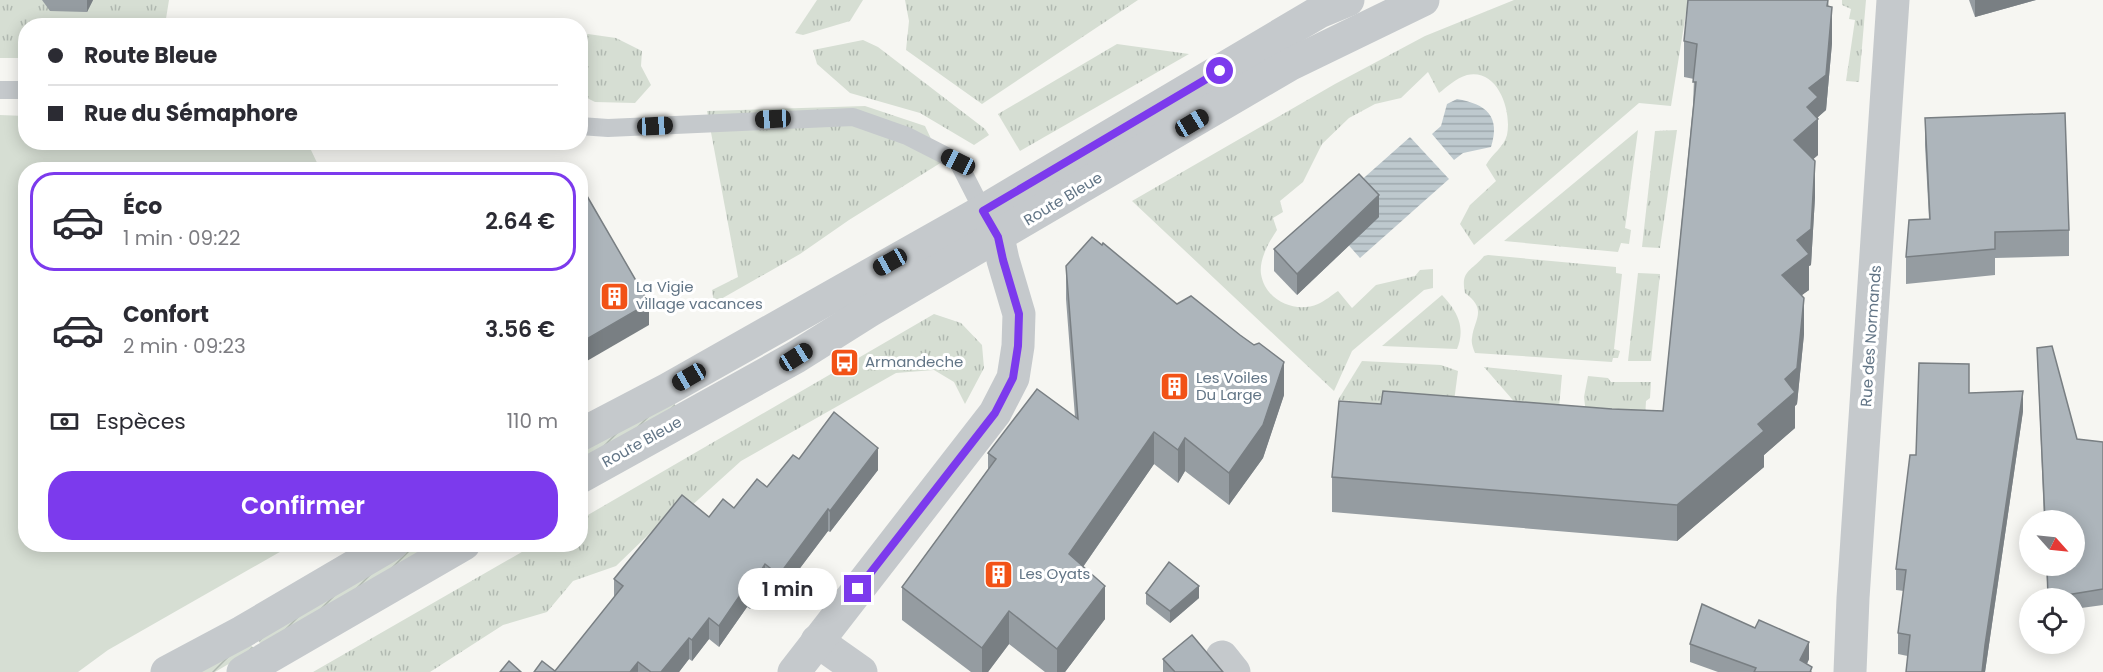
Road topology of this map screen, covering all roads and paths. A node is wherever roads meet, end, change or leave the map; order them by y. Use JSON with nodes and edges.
{"nodes":[{"id":1,"x":1348,"y":0,"type":"edge"},
{"id":2,"x":1424,"y":0,"type":"edge"},
{"id":3,"x":1893,"y":0,"type":"edge"},
{"id":4,"x":0,"y":90,"type":"edge"},
{"id":5,"x":18,"y":90,"type":"edge"},
{"id":6,"x":588,"y":127,"type":"edge"},
{"id":7,"x":991,"y":224,"type":"junction"},
{"id":8,"x":588,"y":431,"type":"edge"},
{"id":9,"x":588,"y":473,"type":"edge"},
{"id":10,"x":378,"y":552,"type":"edge"},
{"id":11,"x":450,"y":552,"type":"edge"},
{"id":12,"x":817,"y":641,"type":"junction"},
{"id":13,"x":167,"y":672,"type":"edge"},
{"id":14,"x":243,"y":672,"type":"edge"},
{"id":15,"x":794,"y":672,"type":"edge"},
{"id":16,"x":861,"y":672,"type":"edge"},
{"id":17,"x":1850,"y":672,"type":"edge"}],
"edges":[{"from":1,"to":7,"type":"street","name":"Route Bleue"},
{"from":2,"to":7,"type":"street","name":"Route Bleue"},
{"from":3,"to":17,"type":"street","name":"Rue des Normands"},
{"from":4,"to":5,"type":"lane"},
{"from":6,"to":7,"type":"lane"},
{"from":7,"to":8,"type":"street","name":"Route Bleue"},
{"from":7,"to":9,"type":"street","name":"Route Bleue"},
{"from":7,"to":12,"type":"street"},
{"from":10,"to":13,"type":"street"},
{"from":11,"to":14,"type":"street"},
{"from":12,"to":15,"type":"street"},
{"from":12,"to":16,"type":"street"}]}
